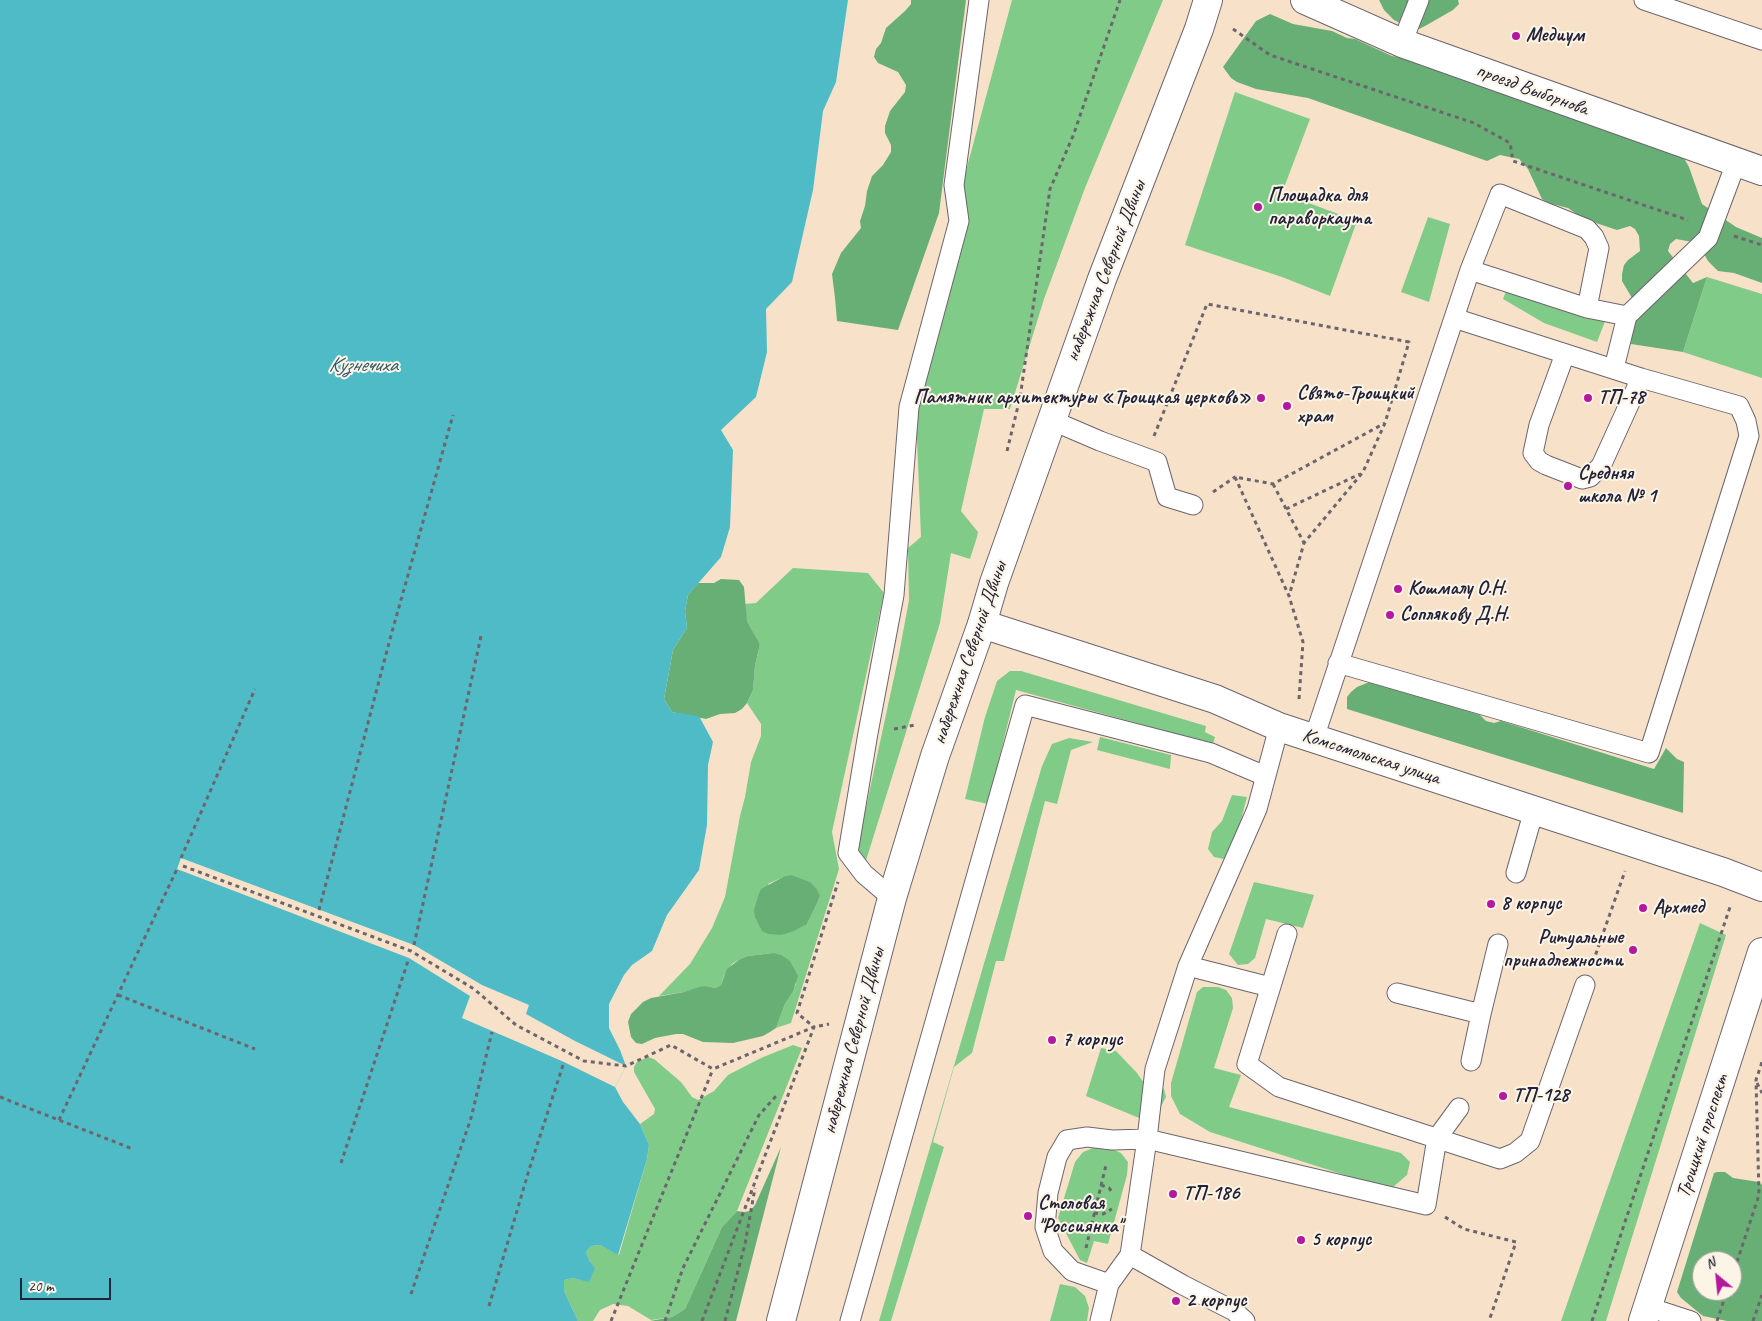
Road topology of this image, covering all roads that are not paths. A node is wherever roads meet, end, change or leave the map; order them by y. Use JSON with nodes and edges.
{"nodes":[{"id":1,"x":979,"y":0,"type":"edge"},
{"id":2,"x":1208,"y":0,"type":"edge"},
{"id":3,"x":1305,"y":0,"type":"edge"},
{"id":4,"x":1419,"y":0,"type":"edge"},
{"id":5,"x":1644,"y":0,"type":"edge"},
{"id":6,"x":1762,"y":40,"type":"edge"},
{"id":7,"x":1402,"y":43,"type":"junction"},
{"id":8,"x":1736,"y":163,"type":"junction"},
{"id":9,"x":1762,"y":171,"type":"edge"},
{"id":10,"x":1470,"y":270,"type":"junction"},
{"id":11,"x":1587,"y":308,"type":"junction"},
{"id":12,"x":1626,"y":316,"type":"junction"},
{"id":13,"x":1454,"y":318,"type":"junction"},
{"id":14,"x":1565,"y":354,"type":"junction"},
{"id":15,"x":1614,"y":368,"type":"junction"},
{"id":16,"x":1641,"y":378,"type":"junction"},
{"id":17,"x":1052,"y":420,"type":"junction"},
{"id":18,"x":1193,"y":505,"type":"dead end"},
{"id":19,"x":982,"y":624,"type":"junction"},
{"id":20,"x":1338,"y":663,"type":"junction"},
{"id":21,"x":1279,"y":727,"type":"junction"},
{"id":22,"x":1314,"y":738,"type":"junction"},
{"id":23,"x":1265,"y":776,"type":"junction"},
{"id":24,"x":1534,"y":810,"type":"junction"},
{"id":25,"x":1516,"y":873,"type":"dead end"},
{"id":26,"x":1762,"y":887,"type":"edge"},
{"id":27,"x":892,"y":898,"type":"junction"},
{"id":28,"x":1287,"y":934,"type":"dead end"},
{"id":29,"x":1498,"y":944,"type":"dead end"},
{"id":30,"x":1762,"y":952,"type":"edge"},
{"id":31,"x":1188,"y":966,"type":"junction"},
{"id":32,"x":1585,"y":985,"type":"road end"},
{"id":33,"x":1270,"y":987,"type":"junction"},
{"id":34,"x":1398,"y":993,"type":"dead end"},
{"id":35,"x":1481,"y":1014,"type":"junction"},
{"id":36,"x":1471,"y":1062,"type":"dead end"},
{"id":37,"x":1459,"y":1108,"type":"dead end"},
{"id":38,"x":1437,"y":1138,"type":"junction"},
{"id":39,"x":1147,"y":1139,"type":"junction"},
{"id":40,"x":1130,"y":1255,"type":"junction"},
{"id":41,"x":1109,"y":1284,"type":"junction"},
{"id":42,"x":1646,"y":1314,"type":"edge"},
{"id":43,"x":780,"y":1321,"type":"edge"},
{"id":44,"x":850,"y":1321,"type":"edge"},
{"id":45,"x":1100,"y":1321,"type":"edge"},
{"id":46,"x":1245,"y":1321,"type":"edge"},
{"id":47,"x":1691,"y":1321,"type":"edge"}],
"edges":[{"from":1,"to":27,"type":"lane"},
{"from":2,"to":17,"type":"street","name":"набережная Северной Двины"},
{"from":3,"to":7,"type":"street","name":"проезд Выборнова"},
{"from":4,"to":7,"type":"lane"},
{"from":5,"to":6,"type":"lane"},
{"from":7,"to":8,"type":"street","name":"проезд Выборнова"},
{"from":8,"to":9,"type":"street","name":"проезд Выборнова"},
{"from":8,"to":12,"type":"lane"},
{"from":10,"to":11,"type":"lane"},
{"from":10,"to":11,"type":"lane"},
{"from":10,"to":13,"type":"lane"},
{"from":11,"to":12,"type":"lane"},
{"from":12,"to":15,"type":"lane"},
{"from":13,"to":14,"type":"lane"},
{"from":13,"to":20,"type":"lane"},
{"from":14,"to":15,"type":"lane"},
{"from":14,"to":16,"type":"lane"},
{"from":15,"to":16,"type":"lane"},
{"from":16,"to":20,"type":"lane"},
{"from":17,"to":18,"type":"lane"},
{"from":17,"to":19,"type":"street","name":"набережная Северной Двины"},
{"from":19,"to":21,"type":"street","name":"Комсомольская улица"},
{"from":19,"to":27,"type":"street","name":"набережная Северной Двины"},
{"from":20,"to":22,"type":"lane"},
{"from":21,"to":22,"type":"street","name":"Комсомольская улица"},
{"from":21,"to":23,"type":"lane"},
{"from":22,"to":24,"type":"street","name":"Комсомольская улица"},
{"from":23,"to":31,"type":"lane"},
{"from":23,"to":44,"type":"lane"},
{"from":24,"to":25,"type":"lane"},
{"from":24,"to":26,"type":"street","name":"Комсомольская улица"},
{"from":27,"to":43,"type":"street","name":"набережная Северной Двины"},
{"from":28,"to":33,"type":"lane"},
{"from":29,"to":35,"type":"lane"},
{"from":30,"to":42,"type":"street","name":"Троицкий проспект"},
{"from":31,"to":33,"type":"lane"},
{"from":31,"to":39,"type":"lane"},
{"from":32,"to":38,"type":"lane"},
{"from":33,"to":38,"type":"lane"},
{"from":34,"to":35,"type":"lane"},
{"from":35,"to":36,"type":"lane"},
{"from":37,"to":38,"type":"lane"},
{"from":38,"to":39,"type":"lane"},
{"from":39,"to":40,"type":"lane"},
{"from":39,"to":41,"type":"lane"},
{"from":40,"to":41,"type":"lane"},
{"from":40,"to":46,"type":"lane"},
{"from":41,"to":45,"type":"lane"},
{"from":42,"to":47,"type":"lane"}]}
